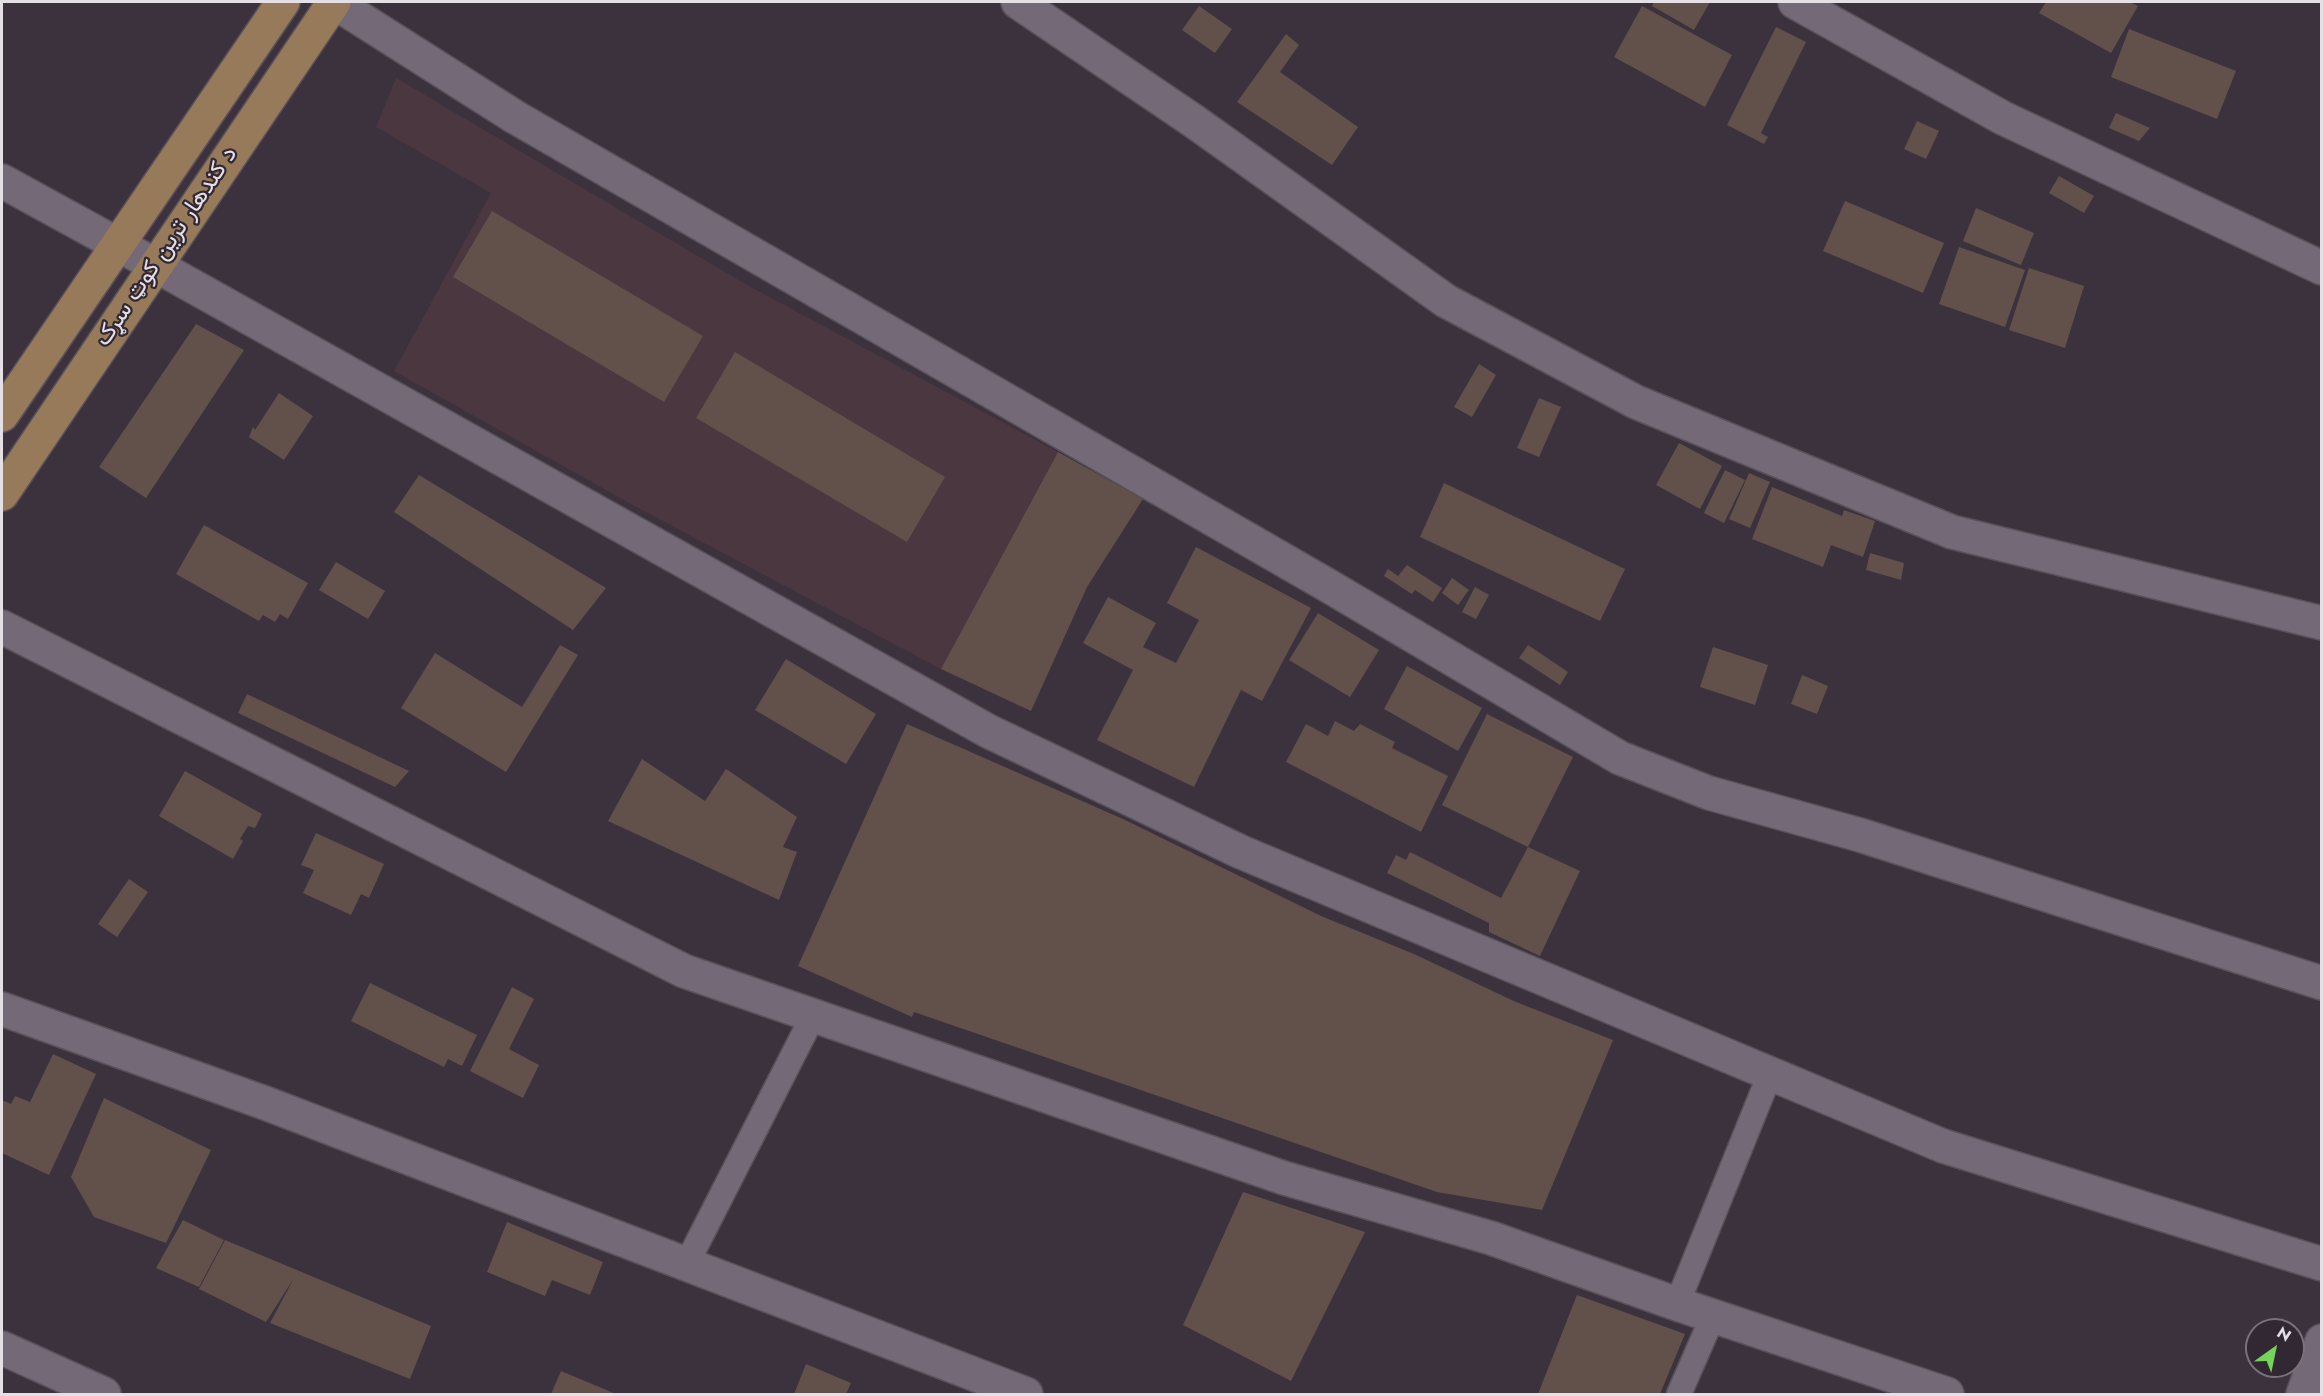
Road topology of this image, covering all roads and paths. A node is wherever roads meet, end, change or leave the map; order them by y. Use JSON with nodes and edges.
{"nodes":[{"id":1,"x":283,"y":2,"type":"edge"},
{"id":2,"x":334,"y":2,"type":"edge"},
{"id":3,"x":1018,"y":2,"type":"edge"},
{"id":4,"x":1795,"y":2,"type":"edge"},
{"id":5,"x":2,"y":182,"type":"edge"},
{"id":6,"x":117,"y":245,"type":"junction"},
{"id":7,"x":155,"y":265,"type":"junction"},
{"id":8,"x":2322,"y":268,"type":"edge"},
{"id":9,"x":2,"y":415,"type":"edge"},
{"id":10,"x":2,"y":494,"type":"edge"},
{"id":11,"x":2322,"y":623,"type":"edge"},
{"id":12,"x":2,"y":627,"type":"edge"},
{"id":13,"x":2322,"y":983,"type":"edge"},
{"id":14,"x":2,"y":1009,"type":"edge"},
{"id":15,"x":813,"y":1016,"type":"junction"},
{"id":16,"x":1770,"y":1074,"type":"junction"},
{"id":17,"x":2322,"y":1264,"type":"edge"},
{"id":18,"x":686,"y":1265,"type":"junction"},
{"id":19,"x":1677,"y":1304,"type":"junction"},
{"id":20,"x":1713,"y":1316,"type":"junction"},
{"id":21,"x":2322,"y":1341,"type":"edge"},
{"id":22,"x":2,"y":1348,"type":"edge"},
{"id":23,"x":104,"y":1395,"type":"edge"},
{"id":24,"x":1026,"y":1395,"type":"edge"},
{"id":25,"x":1679,"y":1395,"type":"edge"},
{"id":26,"x":1947,"y":1395,"type":"edge"},
{"id":27,"x":2303,"y":1395,"type":"edge"}],
"edges":[{"from":1,"to":6,"type":"main road","name":"د کندهار ترين کوټ سړک"},
{"from":2,"to":7,"type":"main road","name":"د کندهار ترين کوټ سړک"},
{"from":2,"to":13,"type":"street"},
{"from":3,"to":11,"type":"street"},
{"from":4,"to":8,"type":"street"},
{"from":5,"to":6,"type":"street"},
{"from":6,"to":7,"type":"street"},
{"from":6,"to":9,"type":"main road","name":"د کندهار ترين کوټ سړک"},
{"from":7,"to":10,"type":"main road","name":"د کندهار ترين کوټ سړک"},
{"from":7,"to":16,"type":"street"},
{"from":12,"to":15,"type":"street"},
{"from":14,"to":18,"type":"street"},
{"from":15,"to":18,"type":"street"},
{"from":15,"to":19,"type":"street"},
{"from":16,"to":17,"type":"street"},
{"from":16,"to":19,"type":"street"},
{"from":18,"to":24,"type":"street"},
{"from":19,"to":20,"type":"street"},
{"from":20,"to":25,"type":"street"},
{"from":20,"to":26,"type":"street"},
{"from":21,"to":27,"type":"street"},
{"from":22,"to":23,"type":"street"}]}
